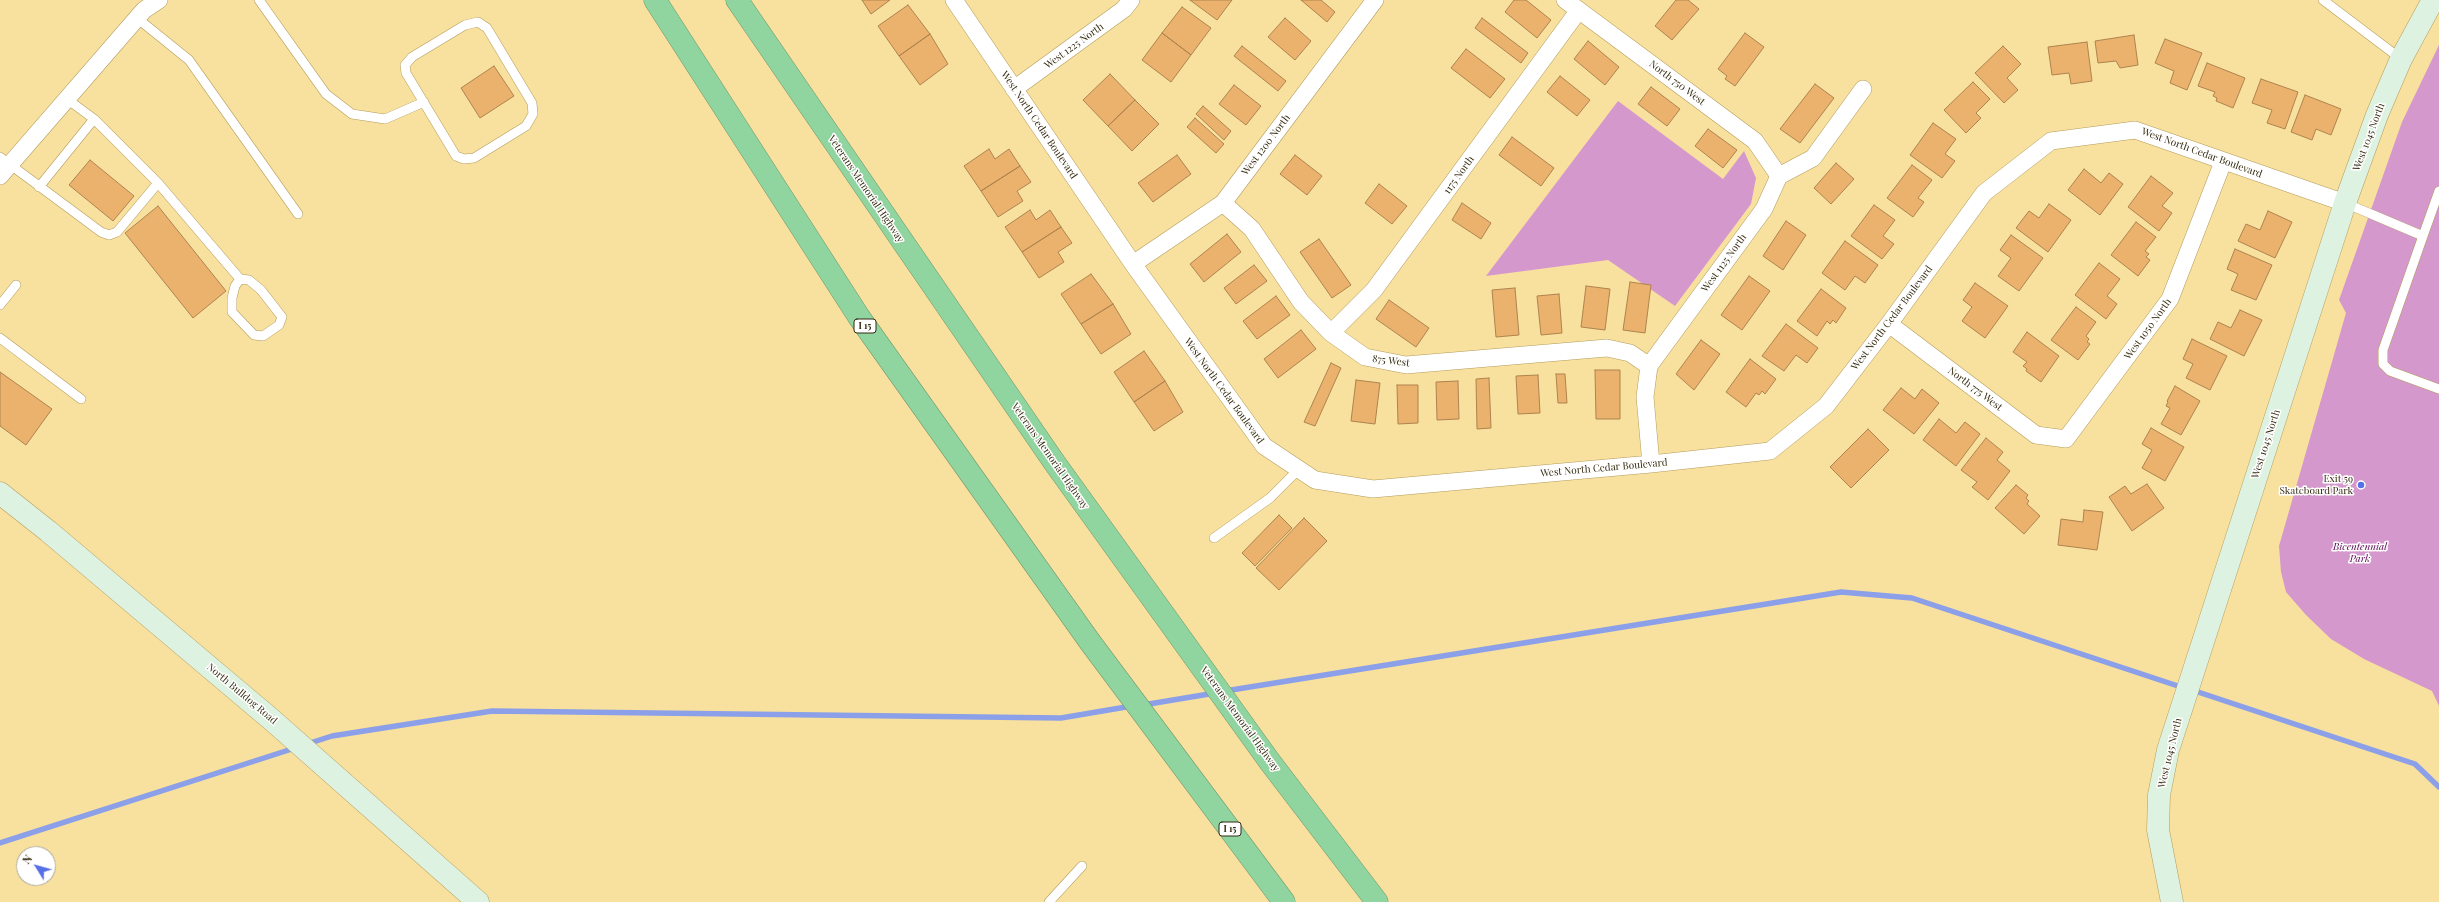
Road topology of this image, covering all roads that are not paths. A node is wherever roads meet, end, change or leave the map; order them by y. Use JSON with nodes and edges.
{"nodes":[{"id":1,"x":159,"y":0,"type":"edge"},
{"id":2,"x":259,"y":0,"type":"edge"},
{"id":3,"x":655,"y":0,"type":"edge"},
{"id":4,"x":737,"y":0,"type":"edge"},
{"id":5,"x":954,"y":0,"type":"edge"},
{"id":6,"x":1131,"y":0,"type":"edge"},
{"id":7,"x":1375,"y":0,"type":"edge"},
{"id":8,"x":1565,"y":0,"type":"edge"},
{"id":9,"x":2323,"y":0,"type":"edge"},
{"id":10,"x":2433,"y":0,"type":"edge"},
{"id":11,"x":1579,"y":10,"type":"junction"},
{"id":12,"x":137,"y":18,"type":"junction"},
{"id":13,"x":2401,"y":59,"type":"junction"},
{"id":14,"x":1014,"y":89,"type":"junction"},
{"id":15,"x":1863,"y":89,"type":"dead end"},
{"id":16,"x":67,"y":99,"type":"junction"},
{"id":17,"x":424,"y":102,"type":"junction"},
{"id":18,"x":94,"y":119,"type":"junction"},
{"id":19,"x":2223,"y":162,"type":"junction"},
{"id":20,"x":3,"y":166,"type":"edge"},
{"id":21,"x":1779,"y":176,"type":"junction"},
{"id":22,"x":158,"y":183,"type":"junction"},
{"id":23,"x":39,"y":187,"type":"junction"},
{"id":24,"x":2439,"y":191,"type":"edge"},
{"id":25,"x":1223,"y":203,"type":"junction"},
{"id":26,"x":2344,"y":203,"type":"junction"},
{"id":27,"x":298,"y":214,"type":"dead end"},
{"id":28,"x":2423,"y":236,"type":"junction"},
{"id":29,"x":1133,"y":264,"type":"junction"},
{"id":30,"x":240,"y":279,"type":"junction"},
{"id":31,"x":16,"y":285,"type":"dead end"},
{"id":32,"x":0,"y":305,"type":"edge"},
{"id":33,"x":1889,"y":324,"type":"junction"},
{"id":34,"x":1331,"y":333,"type":"junction"},
{"id":35,"x":0,"y":338,"type":"edge"},
{"id":36,"x":1649,"y":366,"type":"junction"},
{"id":37,"x":2439,"y":389,"type":"edge"},
{"id":38,"x":81,"y":399,"type":"dead end"},
{"id":39,"x":2066,"y":439,"type":"joint"},
{"id":40,"x":1651,"y":464,"type":"junction"},
{"id":41,"x":1299,"y":470,"type":"junction"},
{"id":42,"x":0,"y":493,"type":"edge"},
{"id":43,"x":1214,"y":538,"type":"dead end"},
{"id":44,"x":1082,"y":866,"type":"dead end"},
{"id":45,"x":478,"y":902,"type":"edge"},
{"id":46,"x":1049,"y":902,"type":"edge"},
{"id":47,"x":1284,"y":902,"type":"edge"},
{"id":48,"x":1377,"y":902,"type":"edge"},
{"id":49,"x":2172,"y":902,"type":"edge"}],
"edges":[{"from":1,"to":12,"type":"street"},
{"from":2,"to":17,"type":"lane"},
{"from":3,"to":47,"type":"highway","number":"I 15"},
{"from":4,"to":48,"type":"highway","name":"Veterans Memorial Highway"},
{"from":5,"to":14,"type":"street","name":"West North Cedar Boulevard"},
{"from":6,"to":14,"type":"street","name":"West 1225 North"},
{"from":7,"to":25,"type":"street","name":"West 1200 North"},
{"from":8,"to":11,"type":"street","name":"North 750 West"},
{"from":9,"to":13,"type":"lane"},
{"from":10,"to":13,"type":"main road","name":"West 1045 North"},
{"from":11,"to":21,"type":"street","name":"North 750 West"},
{"from":11,"to":34,"type":"street","name":"1175 North"},
{"from":12,"to":16,"type":"street"},
{"from":12,"to":27,"type":"lane"},
{"from":13,"to":26,"type":"main road","name":"West 1045 North"},
{"from":14,"to":29,"type":"street","name":"West North Cedar Boulevard"},
{"from":15,"to":21,"type":"street"},
{"from":16,"to":18,"type":"lane"},
{"from":16,"to":20,"type":"street"},
{"from":17,"to":17,"type":"lane"},
{"from":18,"to":22,"type":"lane"},
{"from":18,"to":23,"type":"lane"},
{"from":19,"to":26,"type":"street","name":"West North Cedar Boulevard"},
{"from":19,"to":33,"type":"street","name":"West North Cedar Boulevard"},
{"from":19,"to":39,"type":"street","name":"West 1050 North"},
{"from":20,"to":23,"type":"lane"},
{"from":21,"to":36,"type":"street","name":"West 1125 North"},
{"from":22,"to":23,"type":"lane"},
{"from":22,"to":30,"type":"lane"},
{"from":24,"to":28,"type":"lane"},
{"from":25,"to":29,"type":"street","name":"West 1200 North"},
{"from":25,"to":34,"type":"street","name":"875 West"},
{"from":26,"to":28,"type":"lane"},
{"from":26,"to":49,"type":"main road","name":"West 1045 North"},
{"from":28,"to":37,"type":"lane"},
{"from":29,"to":41,"type":"street","name":"West North Cedar Boulevard"},
{"from":30,"to":30,"type":"lane"},
{"from":31,"to":32,"type":"lane"},
{"from":33,"to":39,"type":"street","name":"North 775 West"},
{"from":33,"to":40,"type":"street","name":"West North Cedar Boulevard"},
{"from":34,"to":36,"type":"street","name":"875 West"},
{"from":35,"to":38,"type":"lane"},
{"from":36,"to":40,"type":"street","name":"West 1125 North"},
{"from":40,"to":41,"type":"street","name":"West North Cedar Boulevard"},
{"from":41,"to":43,"type":"lane"},
{"from":42,"to":45,"type":"main road","name":"North Bulldog Road"},
{"from":44,"to":46,"type":"lane"}]}
